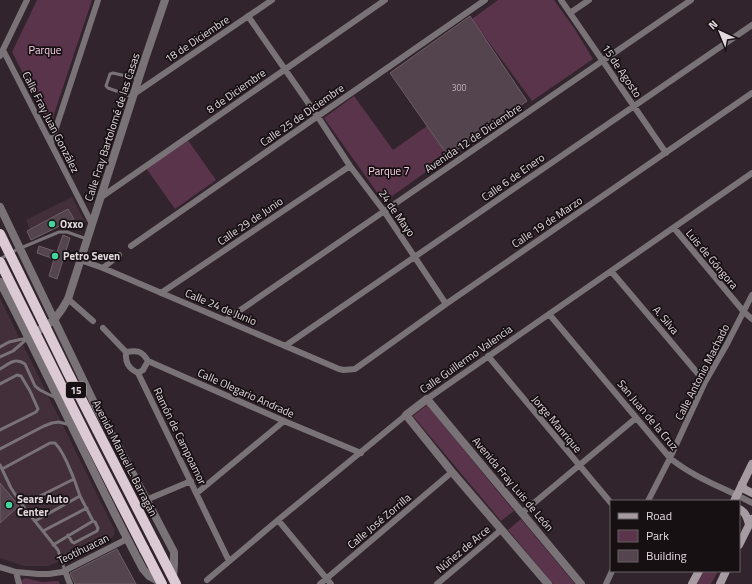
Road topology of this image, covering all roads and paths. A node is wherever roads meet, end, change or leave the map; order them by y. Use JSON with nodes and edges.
{"nodes":[{"id":1,"x":27,"y":0,"type":"edge"},
{"id":2,"x":98,"y":0,"type":"edge"},
{"id":3,"x":165,"y":0,"type":"edge"},
{"id":4,"x":272,"y":0,"type":"edge"},
{"id":5,"x":385,"y":0,"type":"edge"},
{"id":6,"x":485,"y":0,"type":"edge"},
{"id":7,"x":562,"y":0,"type":"edge"},
{"id":8,"x":589,"y":0,"type":"edge"},
{"id":9,"x":691,"y":0,"type":"edge"},
{"id":10,"x":570,"y":13,"type":"junction"},
{"id":11,"x":248,"y":16,"type":"junction"},
{"id":12,"x":752,"y":25,"type":"edge"},
{"id":13,"x":3,"y":50,"type":"junction"},
{"id":14,"x":0,"y":56,"type":"edge"},
{"id":15,"x":603,"y":61,"type":"junction"},
{"id":16,"x":285,"y":69,"type":"junction"},
{"id":17,"x":139,"y":79,"type":"junction"},
{"id":18,"x":752,"y":93,"type":"edge"},
{"id":19,"x":133,"y":95,"type":"junction"},
{"id":20,"x":634,"y":106,"type":"junction"},
{"id":21,"x":318,"y":117,"type":"junction"},
{"id":22,"x":51,"y":143,"type":"junction"},
{"id":23,"x":666,"y":153,"type":"junction"},
{"id":24,"x":350,"y":166,"type":"junction"},
{"id":25,"x":752,"y":173,"type":"edge"},
{"id":26,"x":100,"y":198,"type":"junction"},
{"id":27,"x":0,"y":207,"type":"edge"},
{"id":28,"x":384,"y":211,"type":"junction"},
{"id":29,"x":92,"y":224,"type":"junction"},
{"id":30,"x":674,"y":228,"type":"junction"},
{"id":31,"x":11,"y":229,"type":"junction"},
{"id":32,"x":0,"y":234,"type":"edge"},
{"id":33,"x":87,"y":239,"type":"junction"},
{"id":34,"x":0,"y":243,"type":"edge"},
{"id":35,"x":131,"y":246,"type":"dead end"},
{"id":36,"x":20,"y":249,"type":"junction"},
{"id":37,"x":119,"y":255,"type":"dead end"},
{"id":38,"x":415,"y":258,"type":"junction"},
{"id":39,"x":0,"y":260,"type":"edge"},
{"id":40,"x":80,"y":260,"type":"junction"},
{"id":41,"x":103,"y":268,"type":"junction"},
{"id":42,"x":612,"y":271,"type":"junction"},
{"id":43,"x":0,"y":282,"type":"edge"},
{"id":44,"x":161,"y":293,"type":"junction"},
{"id":45,"x":752,"y":295,"type":"edge"},
{"id":46,"x":68,"y":299,"type":"junction"},
{"id":47,"x":446,"y":304,"type":"junction"},
{"id":48,"x":744,"y":312,"type":"junction"},
{"id":49,"x":549,"y":314,"type":"junction"},
{"id":50,"x":752,"y":319,"type":"edge"},
{"id":51,"x":54,"y":320,"type":"junction"},
{"id":52,"x":226,"y":320,"type":"junction"},
{"id":53,"x":93,"y":321,"type":"dead end"},
{"id":54,"x":103,"y":328,"type":"dead end"},
{"id":55,"x":29,"y":337,"type":"junction"},
{"id":56,"x":285,"y":346,"type":"junction"},
{"id":57,"x":0,"y":347,"type":"edge"},
{"id":58,"x":126,"y":352,"type":"junction"},
{"id":59,"x":488,"y":356,"type":"junction"},
{"id":60,"x":0,"y":358,"type":"edge"},
{"id":61,"x":148,"y":361,"type":"junction"},
{"id":62,"x":0,"y":368,"type":"edge"},
{"id":63,"x":355,"y":369,"type":"joint"},
{"id":64,"x":138,"y":373,"type":"junction"},
{"id":65,"x":705,"y":382,"type":"junction"},
{"id":66,"x":0,"y":384,"type":"edge"},
{"id":67,"x":58,"y":399,"type":"junction"},
{"id":68,"x":427,"y":399,"type":"junction"},
{"id":69,"x":98,"y":411,"type":"junction"},
{"id":70,"x":406,"y":415,"type":"junction"},
{"id":71,"x":636,"y":418,"type":"junction"},
{"id":72,"x":284,"y":421,"type":"junction"},
{"id":73,"x":72,"y":426,"type":"junction"},
{"id":74,"x":0,"y":430,"type":"edge"},
{"id":75,"x":114,"y":438,"type":"junction"},
{"id":76,"x":0,"y":449,"type":"edge"},
{"id":77,"x":360,"y":453,"type":"junction"},
{"id":78,"x":86,"y":456,"type":"junction"},
{"id":79,"x":670,"y":458,"type":"junction"},
{"id":80,"x":752,"y":464,"type":"edge"},
{"id":81,"x":0,"y":465,"type":"edge"},
{"id":82,"x":579,"y":465,"type":"junction"},
{"id":83,"x":2,"y":470,"type":"junction"},
{"id":84,"x":452,"y":472,"type":"junction"},
{"id":85,"x":74,"y":479,"type":"junction"},
{"id":86,"x":191,"y":481,"type":"junction"},
{"id":87,"x":742,"y":484,"type":"junction"},
{"id":88,"x":197,"y":493,"type":"junction"},
{"id":89,"x":752,"y":493,"type":"edge"},
{"id":90,"x":80,"y":496,"type":"junction"},
{"id":91,"x":735,"y":498,"type":"edge"},
{"id":92,"x":146,"y":500,"type":"junction"},
{"id":93,"x":649,"y":500,"type":"edge"},
{"id":94,"x":610,"y":502,"type":"edge"},
{"id":95,"x":752,"y":503,"type":"edge"},
{"id":96,"x":22,"y":505,"type":"junction"},
{"id":97,"x":87,"y":508,"type":"junction"},
{"id":98,"x":740,"y":509,"type":"edge"},
{"id":99,"x":522,"y":513,"type":"junction"},
{"id":100,"x":278,"y":520,"type":"junction"},
{"id":101,"x":35,"y":521,"type":"junction"},
{"id":102,"x":93,"y":521,"type":"junction"},
{"id":103,"x":751,"y":522,"type":"edge"},
{"id":104,"x":501,"y":530,"type":"junction"},
{"id":105,"x":43,"y":531,"type":"junction"},
{"id":106,"x":68,"y":536,"type":"junction"},
{"id":107,"x":127,"y":539,"type":"junction"},
{"id":108,"x":740,"y":543,"type":"edge"},
{"id":109,"x":53,"y":545,"type":"junction"},
{"id":110,"x":229,"y":561,"type":"junction"},
{"id":111,"x":0,"y":567,"type":"edge"},
{"id":112,"x":65,"y":571,"type":"junction"},
{"id":113,"x":16,"y":572,"type":"junction"},
{"id":114,"x":612,"y":572,"type":"edge"},
{"id":115,"x":698,"y":572,"type":"edge"},
{"id":116,"x":726,"y":572,"type":"edge"},
{"id":117,"x":327,"y":578,"type":"junction"},
{"id":118,"x":175,"y":580,"type":"edge"},
{"id":119,"x":206,"y":580,"type":"dead end"},
{"id":120,"x":19,"y":584,"type":"edge"},
{"id":121,"x":70,"y":584,"type":"edge"},
{"id":122,"x":161,"y":584,"type":"edge"},
{"id":123,"x":320,"y":584,"type":"edge"},
{"id":124,"x":332,"y":584,"type":"edge"},
{"id":125,"x":437,"y":584,"type":"edge"},
{"id":126,"x":548,"y":584,"type":"edge"},
{"id":127,"x":581,"y":584,"type":"edge"},
{"id":128,"x":606,"y":584,"type":"edge"},
{"id":129,"x":692,"y":584,"type":"edge"},
{"id":130,"x":720,"y":584,"type":"edge"}],
"edges":[{"from":1,"to":13,"type":"street"},
{"from":2,"to":22,"type":"street"},
{"from":3,"to":17,"type":"street","name":"Calle Fray Bartolomé de las Casas"},
{"from":4,"to":11,"type":"street","name":"18 de Diciembre"},
{"from":5,"to":16,"type":"street","name":"8 de Diciembre"},
{"from":6,"to":21,"type":"street","name":"Calle 25 de Diciembre"},
{"from":7,"to":10,"type":"street","name":"15 de Agosto"},
{"from":8,"to":10,"type":"street"},
{"from":9,"to":15,"type":"street","name":"Avenida 12 de Diciembre"},
{"from":10,"to":15,"type":"street","name":"15 de Agosto"},
{"from":11,"to":16,"type":"street","name":"24 de Mayo"},
{"from":11,"to":19,"type":"street","name":"18 de Diciembre"},
{"from":12,"to":20,"type":"street","name":"Calle 6 de Enero"},
{"from":13,"to":14,"type":"street"},
{"from":13,"to":22,"type":"street","name":"Calle Fray Juan González"},
{"from":15,"to":20,"type":"street","name":"15 de Agosto"},
{"from":15,"to":28,"type":"street","name":"Avenida 12 de Diciembre"},
{"from":16,"to":21,"type":"street","name":"24 de Mayo"},
{"from":16,"to":26,"type":"street","name":"8 de Diciembre"},
{"from":17,"to":19,"type":"street","name":"Calle Fray Bartolomé de las Casas"},
{"from":17,"to":19,"type":"lane"},
{"from":18,"to":23,"type":"street","name":"Calle 19 de Marzo"},
{"from":19,"to":26,"type":"street","name":"Calle Fray Bartolomé de las Casas"},
{"from":20,"to":23,"type":"street","name":"15 de Agosto"},
{"from":20,"to":38,"type":"street","name":"Calle 6 de Enero"},
{"from":21,"to":24,"type":"street","name":"24 de Mayo"},
{"from":21,"to":35,"type":"street","name":"Calle 25 de Diciembre"},
{"from":22,"to":29,"type":"street","name":"Calle Fray Juan González"},
{"from":23,"to":47,"type":"street","name":"Calle 19 de Marzo"},
{"from":24,"to":28,"type":"street","name":"24 de Mayo"},
{"from":24,"to":44,"type":"street","name":"Calle 29 de Junio"},
{"from":25,"to":30,"type":"street","name":"Calle Guillermo Valencia"},
{"from":26,"to":29,"type":"street","name":"Calle Fray Bartolomé de las Casas"},
{"from":27,"to":31,"type":"street"},
{"from":28,"to":38,"type":"street","name":"24 de Mayo"},
{"from":28,"to":52,"type":"street","name":"Avenida 12 de Diciembre"},
{"from":29,"to":33,"type":"street","name":"Calle Fray Bartolomé de las Casas"},
{"from":30,"to":42,"type":"street","name":"Calle Guillermo Valencia"},
{"from":30,"to":48,"type":"street","name":"Luis de Góngora"},
{"from":31,"to":34,"type":"street"},
{"from":31,"to":36,"type":"street"},
{"from":32,"to":118,"type":"highway","name":"Avenida Manuel L. Barragán","number":"15","bridge":true},
{"from":33,"to":36,"type":"lane"},
{"from":33,"to":40,"type":"street","name":"Calle Fray Bartolomé de las Casas"},
{"from":36,"to":39,"type":"lane"},
{"from":36,"to":51,"type":"street"},
{"from":37,"to":41,"type":"street"},
{"from":38,"to":47,"type":"street","name":"24 de Mayo"},
{"from":38,"to":56,"type":"street","name":"Calle 6 de Enero"},
{"from":39,"to":122,"type":"highway","number":"15","bridge":true},
{"from":40,"to":41,"type":"street","name":"Calle 24 de Junio"},
{"from":40,"to":46,"type":"street","name":"Calle Fray Bartolomé de las Casas"},
{"from":41,"to":44,"type":"street","name":"Calle 24 de Junio"},
{"from":42,"to":49,"type":"street","name":"Calle Guillermo Valencia"},
{"from":42,"to":65,"type":"street","name":"A. Silva"},
{"from":43,"to":55,"type":"street"},
{"from":44,"to":52,"type":"street","name":"Calle 24 de Junio"},
{"from":45,"to":48,"type":"street","name":"Calle Antonio Machado"},
{"from":46,"to":51,"type":"street","name":"Calle Fray Bartolomé de las Casas"},
{"from":46,"to":53,"type":"street"},
{"from":47,"to":63,"type":"street","name":"Calle 19 de Marzo"},
{"from":48,"to":50,"type":"street","name":"Luis de Góngora"},
{"from":48,"to":65,"type":"street","name":"Calle Antonio Machado"},
{"from":49,"to":59,"type":"street","name":"Calle Guillermo Valencia"},
{"from":49,"to":71,"type":"street","name":"San Juan de la Cruz"},
{"from":51,"to":55,"type":"street","name":"Calle Fray Bartolomé de las Casas"},
{"from":51,"to":69,"type":"street"},
{"from":52,"to":56,"type":"street","name":"Calle 24 de Junio"},
{"from":54,"to":58,"type":"street","name":"Ramón de Campoamor"},
{"from":55,"to":57,"type":"lane"},
{"from":55,"to":60,"type":"lane"},
{"from":55,"to":67,"type":"street"},
{"from":56,"to":63,"type":"street","name":"Calle 24 de Junio"},
{"from":58,"to":61,"type":"street","name":"Calle Olegario Andrade"},
{"from":58,"to":64,"type":"street","name":"Ramón de Campoamor"},
{"from":59,"to":68,"type":"street","name":"Calle Guillermo Valencia"},
{"from":59,"to":82,"type":"street","name":"Jorge Manrique"},
{"from":61,"to":64,"type":"street"},
{"from":61,"to":72,"type":"street","name":"Calle Olegario Andrade"},
{"from":62,"to":67,"type":"lane"},
{"from":64,"to":86,"type":"street","name":"Ramón de Campoamor"},
{"from":65,"to":79,"type":"street","name":"Calle Antonio Machado"},
{"from":66,"to":74,"type":"lane"},
{"from":67,"to":73,"type":"street"},
{"from":68,"to":70,"type":"street","name":"Calle Guillermo Valencia"},
{"from":68,"to":99,"type":"street","name":"Avenida Fray Luis de León"},
{"from":69,"to":73,"type":"street"},
{"from":69,"to":75,"type":"street"},
{"from":70,"to":77,"type":"street","name":"Calle Guillermo Valencia"},
{"from":70,"to":84,"type":"street"},
{"from":71,"to":79,"type":"street","name":"San Juan de la Cruz"},
{"from":71,"to":82,"type":"street"},
{"from":72,"to":77,"type":"street","name":"Calle Olegario Andrade"},
{"from":72,"to":88,"type":"street"},
{"from":73,"to":76,"type":"lane"},
{"from":73,"to":78,"type":"street"},
{"from":75,"to":78,"type":"street"},
{"from":75,"to":92,"type":"street"},
{"from":77,"to":100,"type":"street","name":"Calle Guillermo Valencia"},
{"from":78,"to":107,"type":"street"},
{"from":79,"to":91,"type":"street","name":"San Juan de la Cruz"},
{"from":79,"to":93,"type":"street","name":"Calle Antonio Machado"},
{"from":80,"to":87,"type":"main road"},
{"from":81,"to":83,"type":"lane"},
{"from":82,"to":94,"type":"street","name":"Jorge Manrique"},
{"from":82,"to":99,"type":"street"},
{"from":83,"to":85,"type":"lane"},
{"from":83,"to":96,"type":"lane"},
{"from":84,"to":104,"type":"street"},
{"from":84,"to":117,"type":"street","name":"Calle José Zorrilla"},
{"from":85,"to":90,"type":"lane"},
{"from":85,"to":96,"type":"lane"},
{"from":86,"to":88,"type":"street","name":"Ramón de Campoamor"},
{"from":86,"to":92,"type":"street"},
{"from":87,"to":89,"type":"main road"},
{"from":87,"to":91,"type":"main road"},
{"from":88,"to":110,"type":"street","name":"Ramón de Campoamor"},
{"from":90,"to":97,"type":"lane"},
{"from":90,"to":101,"type":"lane"},
{"from":91,"to":95,"type":"street","name":"San Juan de la Cruz"},
{"from":92,"to":118,"type":"street"},
{"from":96,"to":101,"type":"lane"},
{"from":97,"to":102,"type":"lane"},
{"from":97,"to":105,"type":"lane"},
{"from":98,"to":103,"type":"main road"},
{"from":99,"to":127,"type":"street","name":"Avenida Fray Luis de León"},
{"from":100,"to":110,"type":"street","name":"Calle Guillermo Valencia"},
{"from":100,"to":117,"type":"street"},
{"from":101,"to":105,"type":"lane"},
{"from":102,"to":106,"type":"lane"},
{"from":102,"to":106,"type":"lane"},
{"from":103,"to":108,"type":"main road"},
{"from":104,"to":125,"type":"street","name":"Núñez de Arce"},
{"from":104,"to":126,"type":"street"},
{"from":105,"to":109,"type":"lane"},
{"from":106,"to":109,"type":"lane"},
{"from":107,"to":112,"type":"street","name":"Teotihuacan"},
{"from":107,"to":122,"type":"street"},
{"from":109,"to":112,"type":"lane"},
{"from":110,"to":119,"type":"street","name":"Calle Guillermo Valencia"},
{"from":111,"to":113,"type":"street","name":"Teotihuacan"},
{"from":112,"to":113,"type":"street","name":"Teotihuacan"},
{"from":112,"to":121,"type":"street"},
{"from":113,"to":120,"type":"street"},
{"from":114,"to":128,"type":"street"},
{"from":115,"to":129,"type":"main road"},
{"from":116,"to":130,"type":"main road"},
{"from":117,"to":123,"type":"street","name":"Calle José Zorrilla"},
{"from":117,"to":124,"type":"street"}]}
